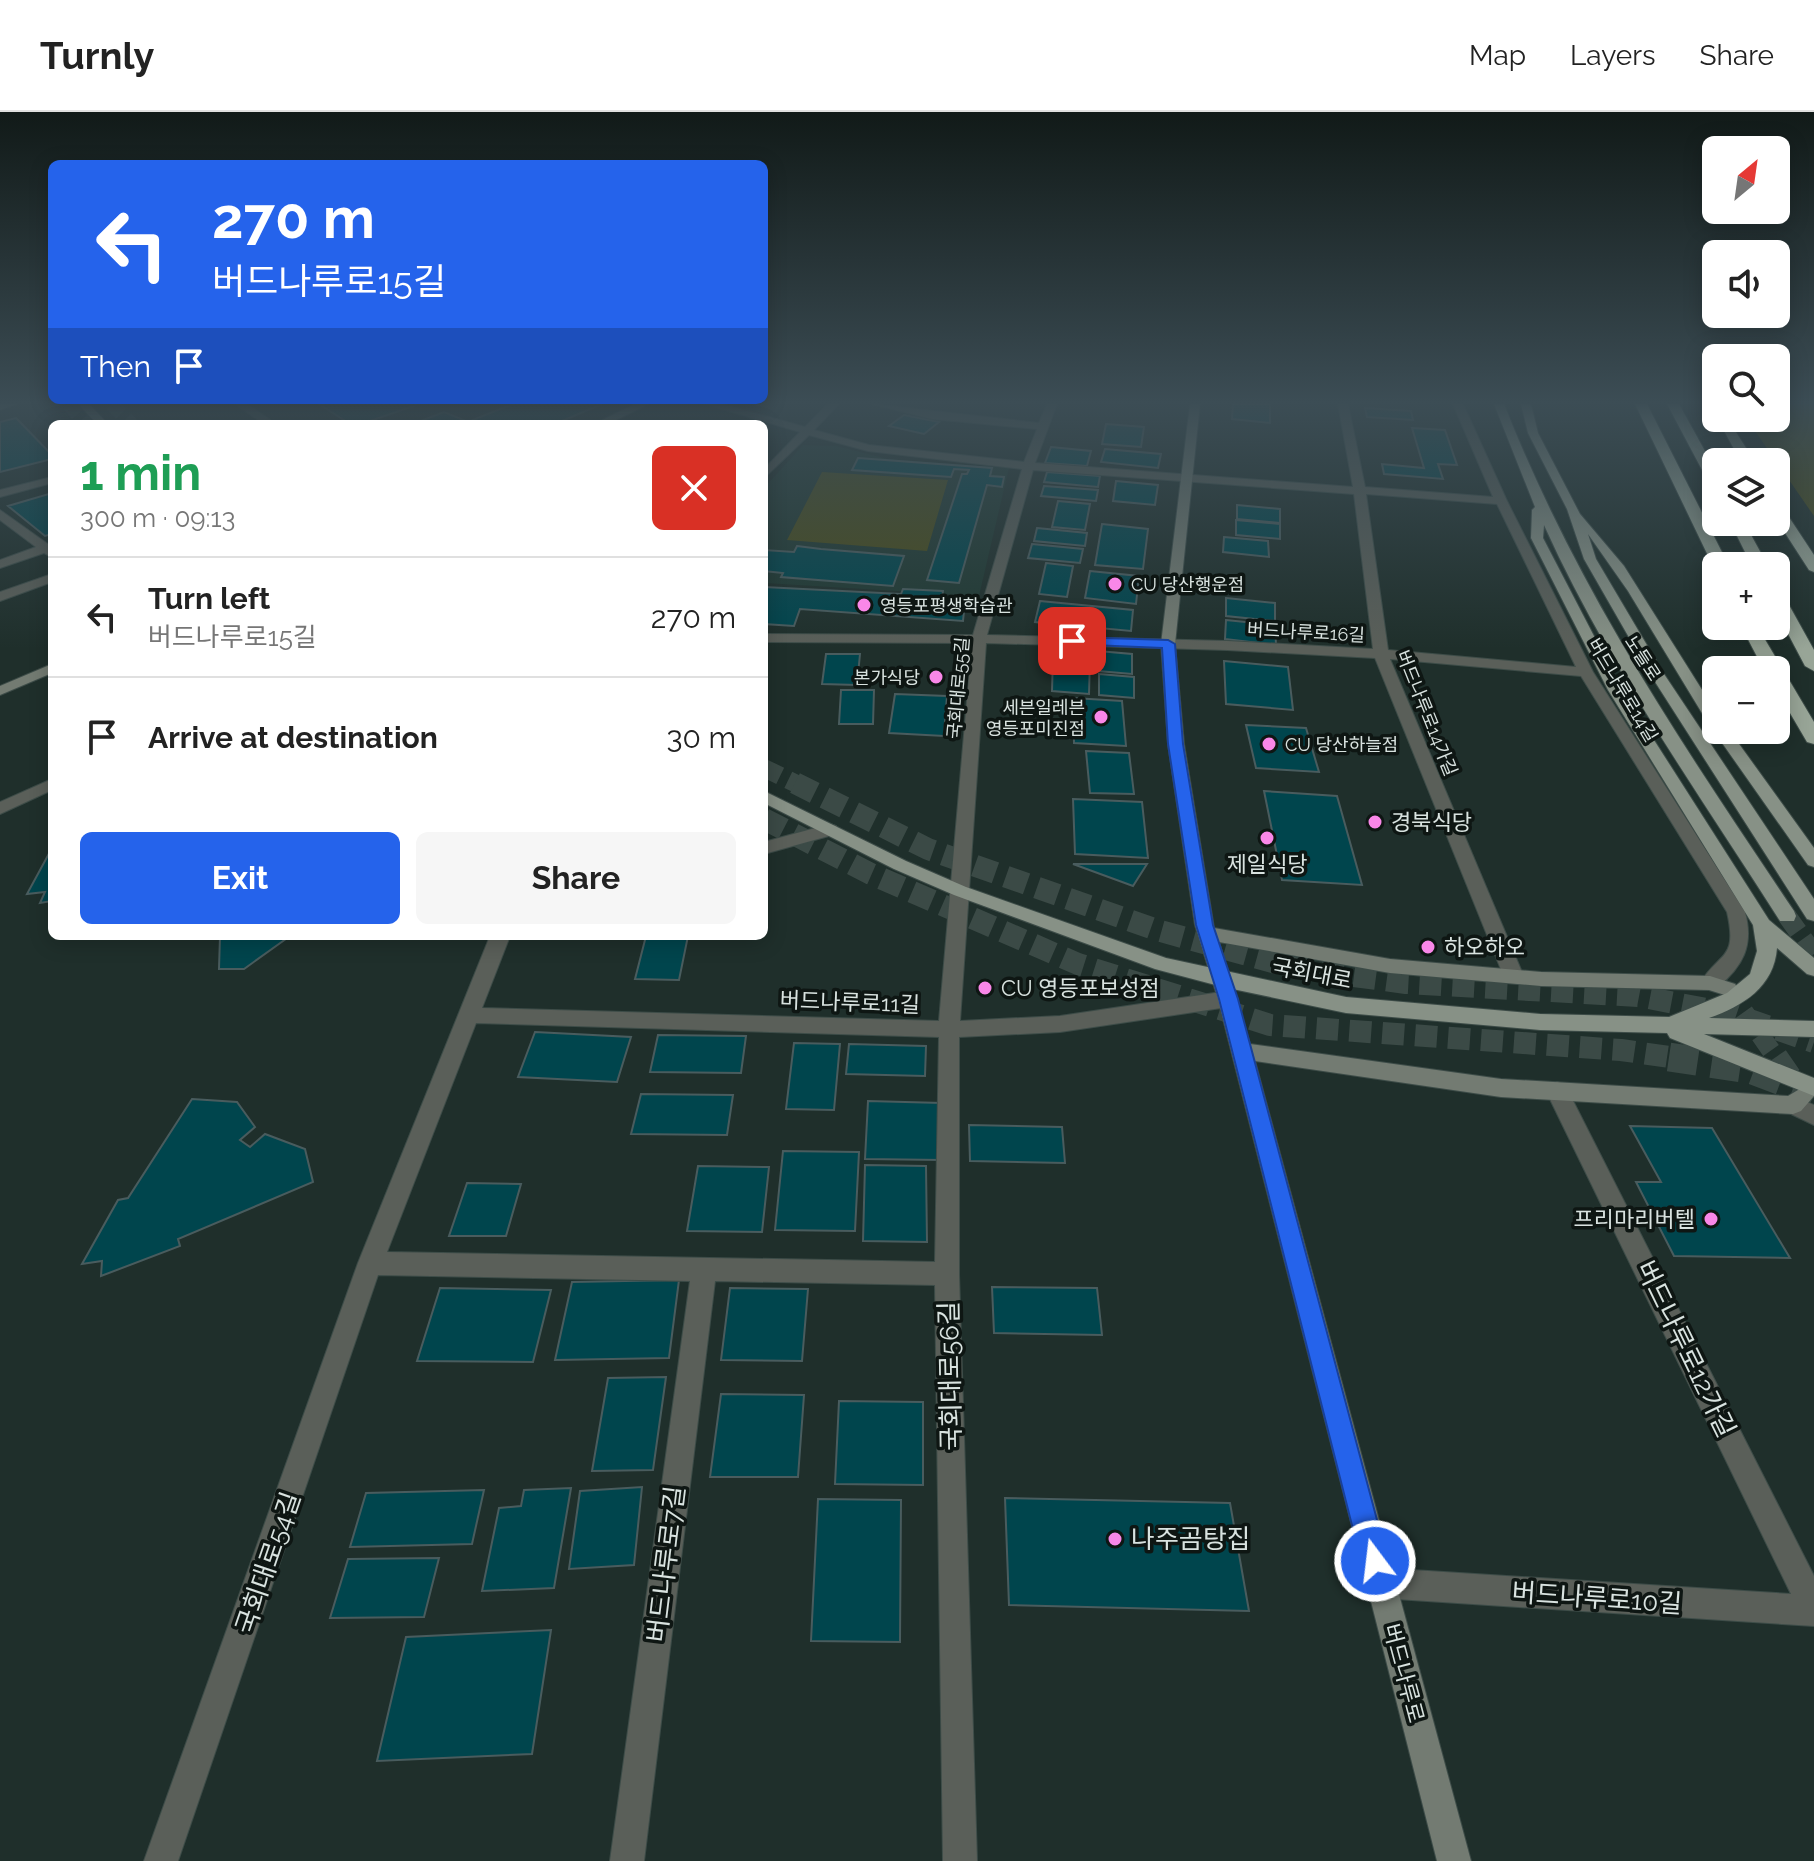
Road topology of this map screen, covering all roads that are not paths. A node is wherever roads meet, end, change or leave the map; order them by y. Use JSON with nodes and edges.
{"nodes":[{"id":1,"x":31,"y":486,"type":"edge"},
{"id":2,"x":1022,"y":486,"type":"edge"},
{"id":3,"x":1186,"y":486,"type":"edge"},
{"id":4,"x":1306,"y":486,"type":"edge"},
{"id":5,"x":1358,"y":486,"type":"edge"},
{"id":6,"x":1494,"y":486,"type":"edge"},
{"id":7,"x":1529,"y":486,"type":"edge"},
{"id":8,"x":1561,"y":486,"type":"edge"},
{"id":9,"x":1681,"y":486,"type":"edge"},
{"id":10,"x":1359,"y":489,"type":"junction"},
{"id":11,"x":0,"y":494,"type":"edge"},
{"id":12,"x":1501,"y":501,"type":"junction"},
{"id":13,"x":1538,"y":506,"type":"junction"},
{"id":14,"x":1573,"y":509,"type":"junction"},
{"id":15,"x":0,"y":514,"type":"edge"},
{"id":16,"x":1790,"y":530,"type":"edge"},
{"id":17,"x":48,"y":550,"type":"edge"},
{"id":18,"x":1714,"y":552,"type":"edge"},
{"id":19,"x":0,"y":564,"type":"edge"},
{"id":20,"x":1814,"y":567,"type":"edge"},
{"id":21,"x":48,"y":579,"type":"edge"},
{"id":22,"x":0,"y":597,"type":"edge"},
{"id":23,"x":1790,"y":622,"type":"edge"},
{"id":24,"x":768,"y":638,"type":"edge"},
{"id":25,"x":979,"y":638,"type":"junction"},
{"id":26,"x":1168,"y":644,"type":"junction"},
{"id":27,"x":1381,"y":654,"type":"junction"},
{"id":28,"x":1814,"y":666,"type":"edge"},
{"id":29,"x":48,"y":670,"type":"edge"},
{"id":30,"x":1586,"y":672,"type":"junction"},
{"id":31,"x":0,"y":691,"type":"edge"},
{"id":32,"x":1790,"y":697,"type":"edge"},
{"id":33,"x":1702,"y":703,"type":"edge"},
{"id":34,"x":1814,"y":738,"type":"edge"},
{"id":35,"x":1731,"y":744,"type":"edge"},
{"id":36,"x":48,"y":786,"type":"edge"},
{"id":37,"x":768,"y":798,"type":"edge"},
{"id":38,"x":0,"y":809,"type":"edge"},
{"id":39,"x":830,"y":830,"type":"junction"},
{"id":40,"x":768,"y":847,"type":"edge"},
{"id":41,"x":1814,"y":861,"type":"edge"},
{"id":42,"x":960,"y":891,"type":"junction"},
{"id":43,"x":1814,"y":914,"type":"edge"},
{"id":44,"x":1787,"y":916,"type":"tunnel mouth"},
{"id":45,"x":1762,"y":925,"type":"junction"},
{"id":46,"x":1207,"y":933,"type":"junction"},
{"id":47,"x":498,"y":940,"type":"edge"},
{"id":48,"x":1814,"y":969,"type":"edge"},
{"id":49,"x":1514,"y":977,"type":"junction"},
{"id":50,"x":1719,"y":986,"type":"joint"},
{"id":51,"x":1226,"y":989,"type":"junction"},
{"id":52,"x":469,"y":1015,"type":"junction"},
{"id":53,"x":1662,"y":1026,"type":"junction"},
{"id":54,"x":949,"y":1029,"type":"junction"},
{"id":55,"x":1814,"y":1029,"type":"edge"},
{"id":56,"x":1242,"y":1051,"type":"junction"},
{"id":57,"x":1557,"y":1091,"type":"junction"},
{"id":58,"x":1806,"y":1101,"type":"edge"},
{"id":59,"x":370,"y":1263,"type":"junction"},
{"id":60,"x":704,"y":1267,"type":"junction"},
{"id":61,"x":947,"y":1274,"type":"junction"},
{"id":62,"x":1381,"y":1583,"type":"junction"},
{"id":63,"x":1814,"y":1610,"type":"edge"},
{"id":64,"x":161,"y":1861,"type":"edge"},
{"id":65,"x":627,"y":1861,"type":"edge"},
{"id":66,"x":960,"y":1861,"type":"edge"},
{"id":67,"x":1454,"y":1861,"type":"edge"}],
"edges":[{"from":1,"to":11,"type":"street"},
{"from":2,"to":25,"type":"street","name":"국회대로55길"},
{"from":3,"to":26,"type":"main road","name":"버드나루로"},
{"from":4,"to":10,"type":"street"},
{"from":5,"to":10,"type":"street","name":"버드나루로14가길"},
{"from":6,"to":12,"type":"street","name":"버드나루로14길"},
{"from":7,"to":13,"type":"main road","name":"노들로"},
{"from":8,"to":14,"type":"main road","name":"노들로"},
{"from":9,"to":18,"type":"highway"},
{"from":10,"to":12,"type":"street"},
{"from":10,"to":27,"type":"street","name":"버드나루로14가길"},
{"from":12,"to":30,"type":"street","name":"버드나루로14길"},
{"from":13,"to":44,"type":"main road","name":"노들로"},
{"from":13,"to":45,"type":"main road"},
{"from":14,"to":33,"type":"main road"},
{"from":14,"to":43,"type":"main road","name":"노들로"},
{"from":15,"to":17,"type":"street"},
{"from":16,"to":20,"type":"highway"},
{"from":17,"to":19,"type":"street"},
{"from":21,"to":22,"type":"street"},
{"from":23,"to":28,"type":"highway"},
{"from":24,"to":25,"type":"street","name":"버드나루로16길"},
{"from":25,"to":26,"type":"street","name":"버드나루로16길"},
{"from":25,"to":42,"type":"street","name":"국회대로55길"},
{"from":26,"to":27,"type":"street","name":"버드나루로16길"},
{"from":26,"to":46,"type":"main road","name":"버드나루로"},
{"from":27,"to":30,"type":"street","name":"버드나루로16길"},
{"from":27,"to":49,"type":"street","name":"버드나루로14가길"},
{"from":29,"to":31,"type":"main road"},
{"from":30,"to":50,"type":"street","name":"버드나루로14길"},
{"from":32,"to":34,"type":"highway"},
{"from":35,"to":41,"type":"main road"},
{"from":36,"to":38,"type":"street"},
{"from":37,"to":39,"type":"main road","name":"국회대로"},
{"from":39,"to":40,"type":"street"},
{"from":39,"to":42,"type":"main road","name":"국회대로"},
{"from":42,"to":51,"type":"main road","name":"국회대로"},
{"from":42,"to":54,"type":"street","name":"국회대로56길"},
{"from":45,"to":48,"type":"main road"},
{"from":45,"to":53,"type":"main road"},
{"from":46,"to":49,"type":"main road"},
{"from":46,"to":51,"type":"main road","name":"버드나루로"},
{"from":47,"to":52,"type":"street","name":"국회대로54길"},
{"from":49,"to":50,"type":"main road"},
{"from":51,"to":53,"type":"main road","name":"국회대로"},
{"from":51,"to":54,"type":"street","name":"버드나루로11길"},
{"from":51,"to":56,"type":"main road","name":"버드나루로"},
{"from":52,"to":54,"type":"street","name":"버드나루로11길"},
{"from":52,"to":59,"type":"street","name":"국회대로54길"},
{"from":53,"to":55,"type":"main road","name":"국회대로"},
{"from":53,"to":58,"type":"main road"},
{"from":54,"to":61,"type":"street","name":"국회대로56길"},
{"from":56,"to":57,"type":"main road"},
{"from":56,"to":62,"type":"main road","name":"버드나루로"},
{"from":57,"to":58,"type":"main road"},
{"from":57,"to":63,"type":"street","name":"버드나루로12가길"},
{"from":59,"to":60,"type":"street"},
{"from":59,"to":64,"type":"street","name":"국회대로54길"},
{"from":60,"to":61,"type":"street"},
{"from":60,"to":65,"type":"street","name":"버드나루로7길"},
{"from":61,"to":66,"type":"street","name":"국회대로56길"},
{"from":62,"to":63,"type":"street","name":"버드나루로10길"},
{"from":62,"to":67,"type":"main road","name":"버드나루로"}]}
